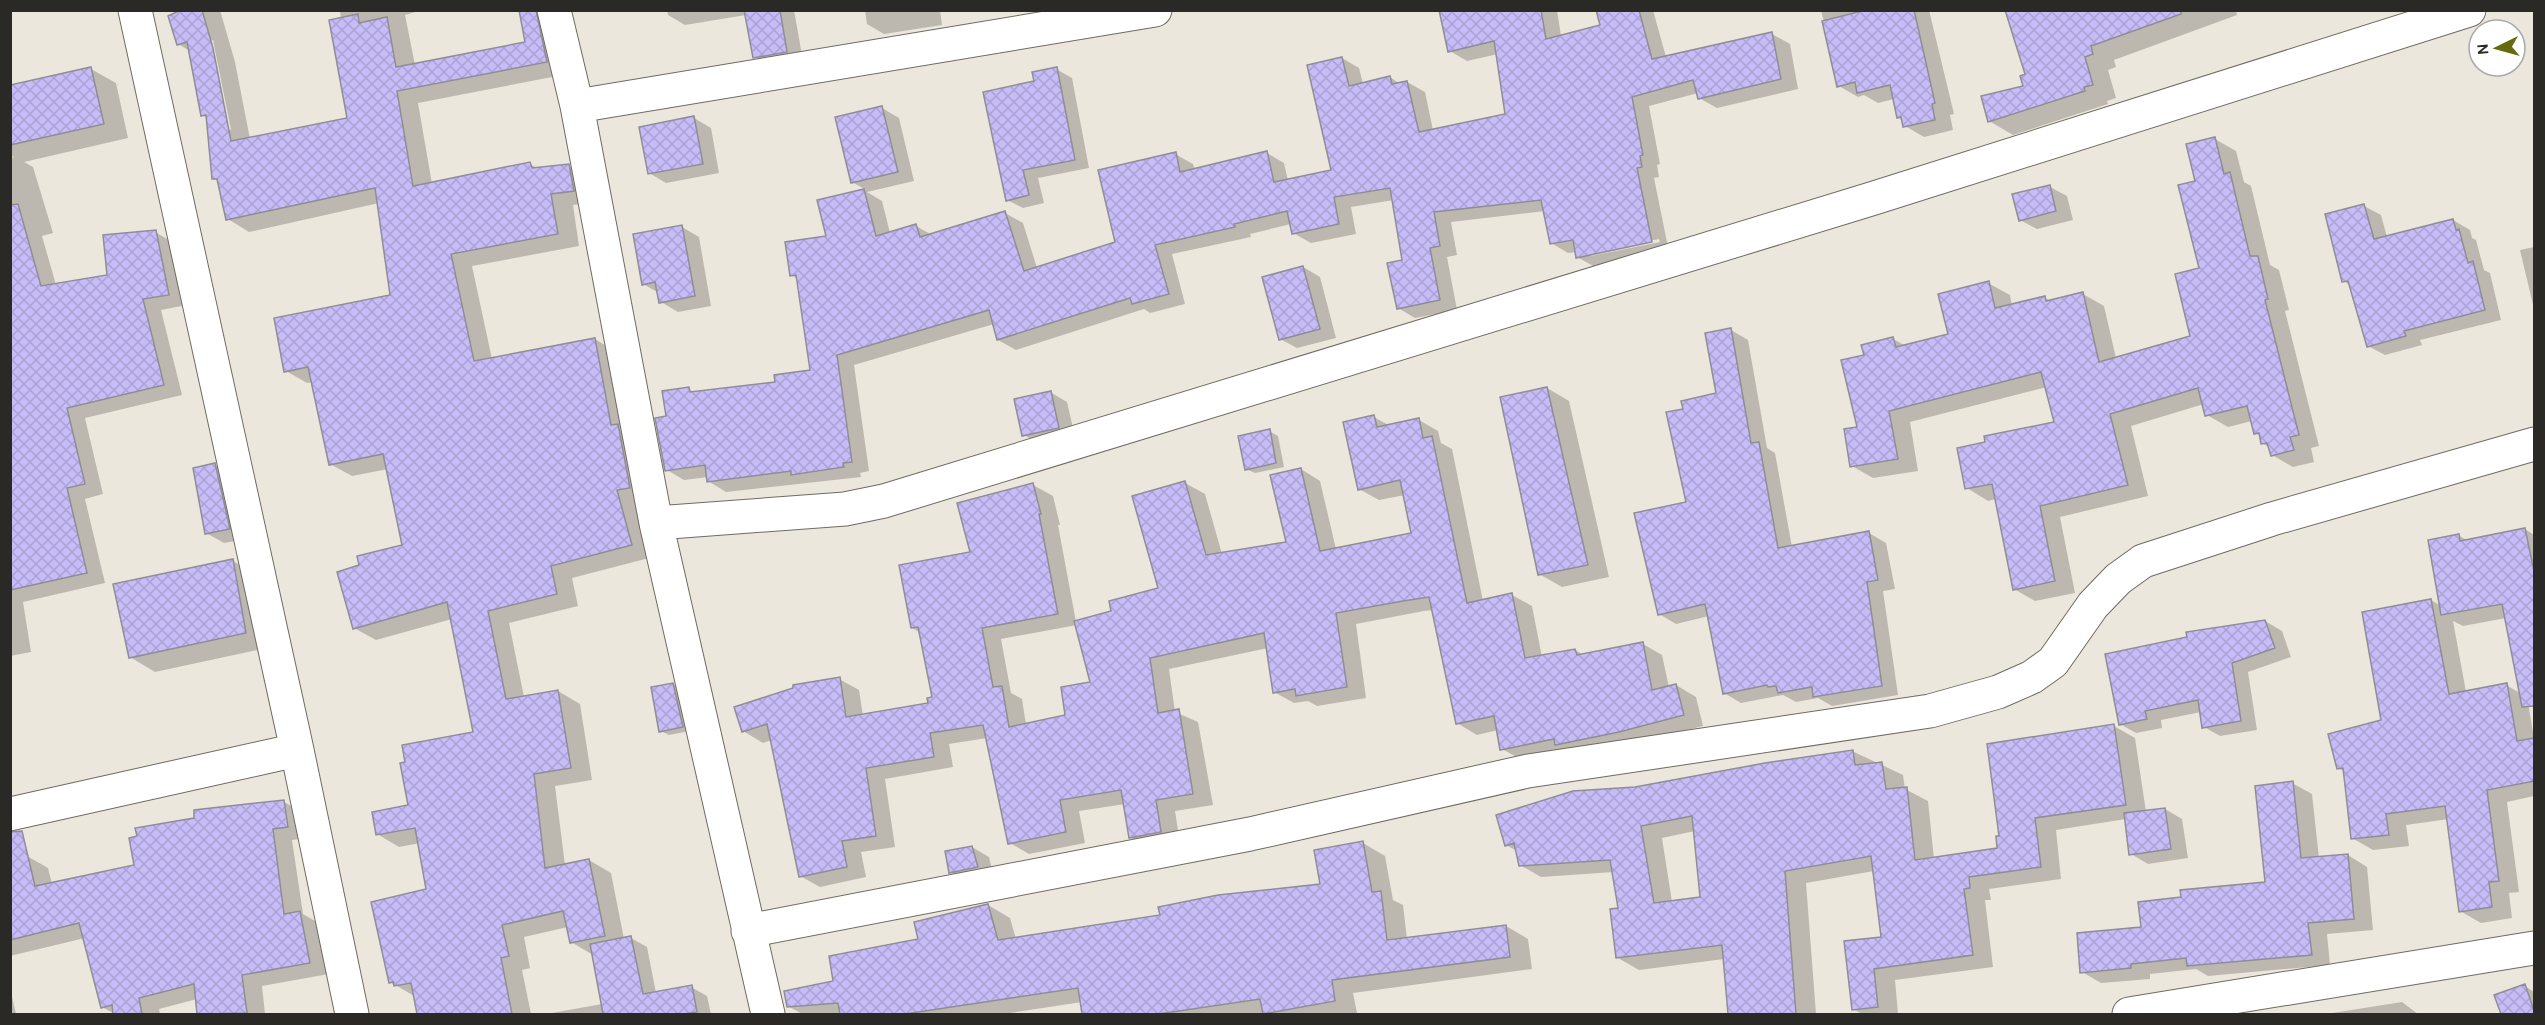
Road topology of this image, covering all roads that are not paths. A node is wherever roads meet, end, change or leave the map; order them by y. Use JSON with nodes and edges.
{"nodes":[{"id":1,"x":135,"y":10,"type":"edge"},
{"id":2,"x":554,"y":10,"type":"edge"},
{"id":3,"x":1155,"y":10,"type":"edge"},
{"id":4,"x":2469,"y":10,"type":"edge"},
{"id":5,"x":577,"y":106,"type":"junction"},
{"id":6,"x":2535,"y":444,"type":"edge"},
{"id":7,"x":656,"y":523,"type":"junction"},
{"id":8,"x":297,"y":750,"type":"junction"},
{"id":9,"x":10,"y":814,"type":"edge"},
{"id":10,"x":748,"y":931,"type":"junction"},
{"id":11,"x":2535,"y":948,"type":"edge"},
{"id":12,"x":352,"y":1014,"type":"edge"},
{"id":13,"x":768,"y":1014,"type":"edge"},
{"id":14,"x":2129,"y":1014,"type":"edge"}],
"edges":[{"from":1,"to":8,"type":"street"},
{"from":2,"to":5,"type":"street"},
{"from":3,"to":5,"type":"street"},
{"from":4,"to":7,"type":"street"},
{"from":5,"to":7,"type":"street"},
{"from":6,"to":10,"type":"street"},
{"from":7,"to":10,"type":"street"},
{"from":8,"to":9,"type":"street"},
{"from":8,"to":12,"type":"street"},
{"from":10,"to":13,"type":"street"},
{"from":11,"to":14,"type":"street"}]}
